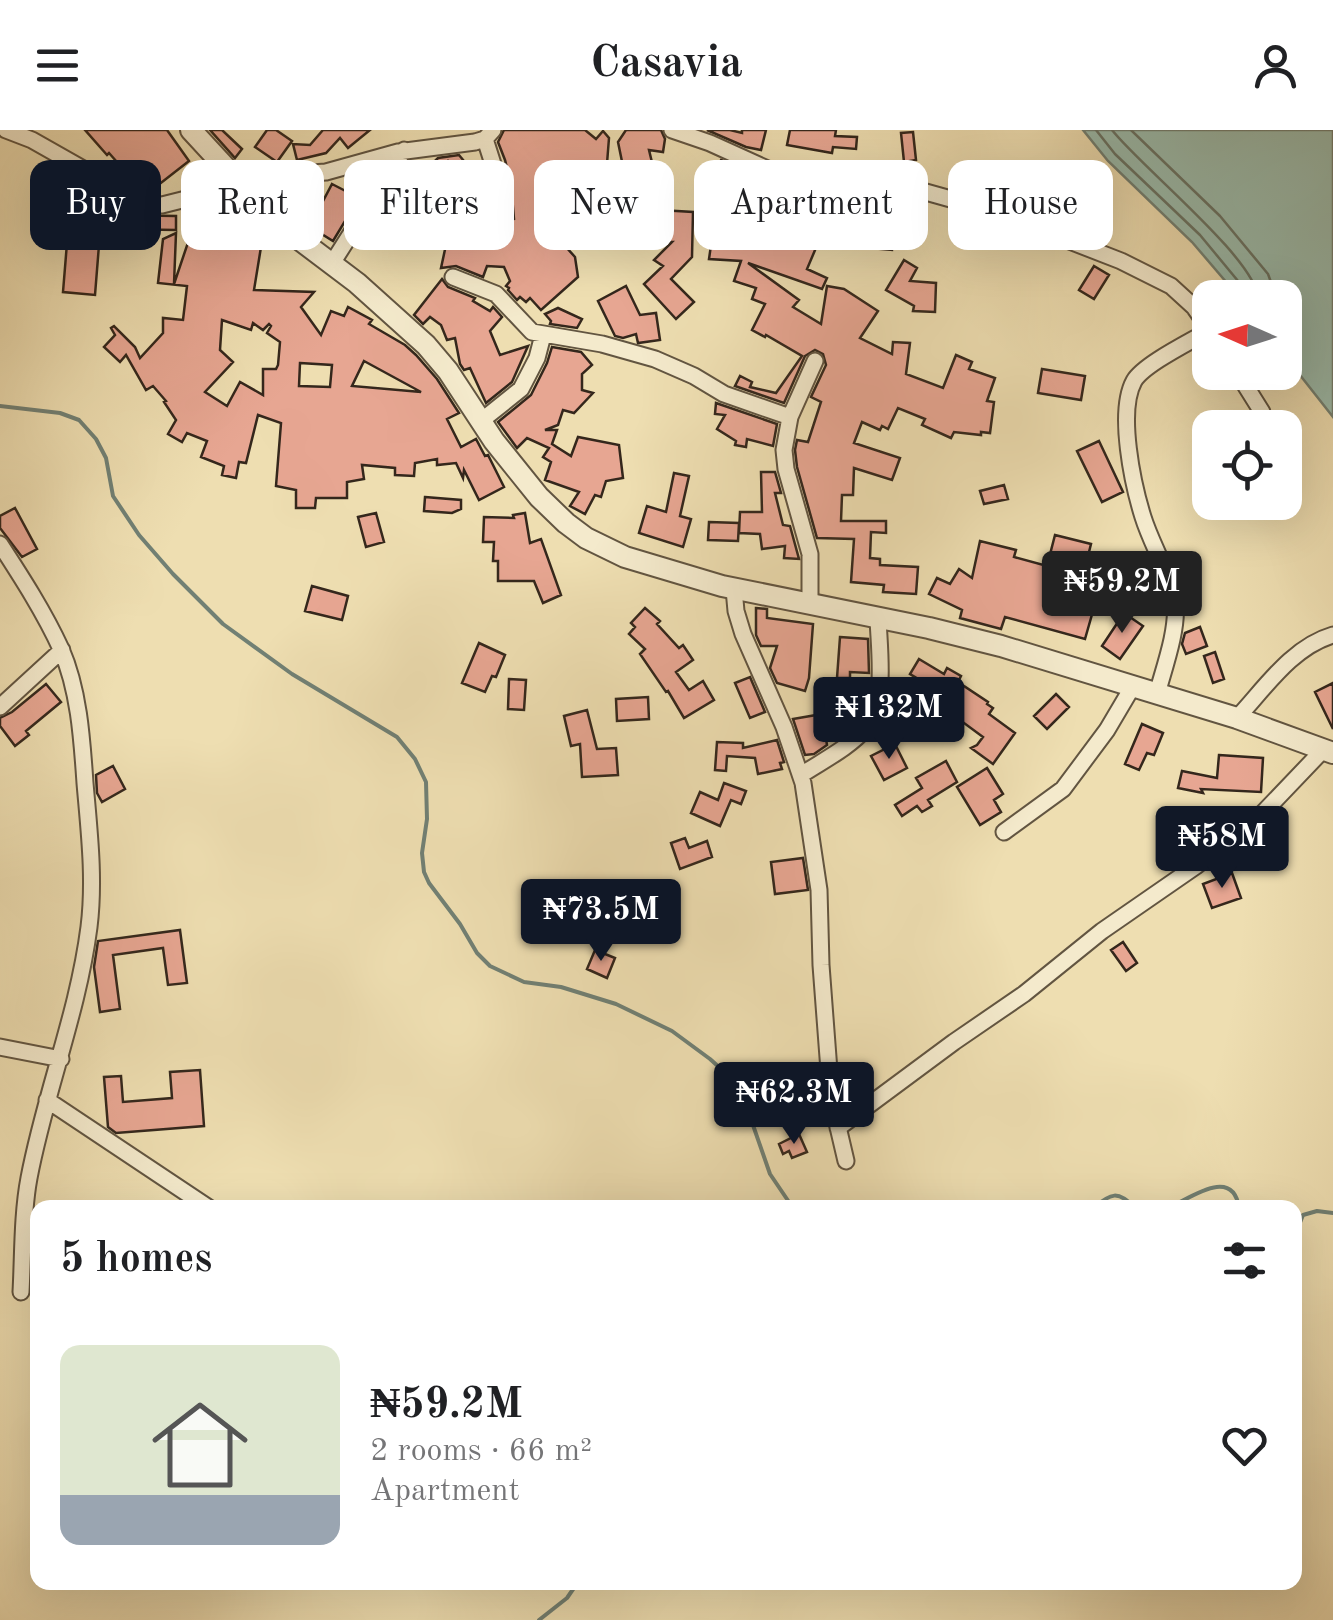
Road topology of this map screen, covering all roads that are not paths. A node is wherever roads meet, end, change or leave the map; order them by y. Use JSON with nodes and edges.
{"nodes":[{"id":1,"x":6,"y":130,"type":"edge"},
{"id":2,"x":191,"y":130,"type":"edge"},
{"id":3,"x":672,"y":130,"type":"edge"},
{"id":4,"x":489,"y":134,"type":"edge"},
{"id":5,"x":404,"y":150,"type":"junction"},
{"id":6,"x":219,"y":160,"type":"edge"},
{"id":7,"x":494,"y":160,"type":"edge"},
{"id":8,"x":324,"y":172,"type":"edge"},
{"id":9,"x":181,"y":201,"type":"edge"},
{"id":10,"x":313,"y":250,"type":"edge"},
{"id":11,"x":331,"y":264,"type":"junction"},
{"id":12,"x":453,"y":277,"type":"dead end"},
{"id":13,"x":1192,"y":305,"type":"edge"},
{"id":14,"x":543,"y":335,"type":"junction"},
{"id":15,"x":1192,"y":341,"type":"edge"},
{"id":16,"x":816,"y":361,"type":"dead end"},
{"id":17,"x":790,"y":418,"type":"junction"},
{"id":18,"x":481,"y":421,"type":"junction"},
{"id":19,"x":0,"y":544,"type":"edge"},
{"id":20,"x":734,"y":589,"type":"junction"},
{"id":21,"x":810,"y":605,"type":"junction"},
{"id":22,"x":878,"y":618,"type":"junction"},
{"id":23,"x":1333,"y":635,"type":"edge"},
{"id":24,"x":62,"y":650,"type":"junction"},
{"id":25,"x":1133,"y":686,"type":"junction"},
{"id":26,"x":1157,"y":694,"type":"junction"},
{"id":27,"x":0,"y":707,"type":"edge"},
{"id":28,"x":1237,"y":718,"type":"junction"},
{"id":29,"x":1329,"y":751,"type":"edge"},
{"id":30,"x":800,"y":775,"type":"junction"},
{"id":31,"x":1004,"y":832,"type":"dead end"},
{"id":32,"x":0,"y":1047,"type":"edge"},
{"id":33,"x":60,"y":1059,"type":"junction"},
{"id":34,"x":47,"y":1100,"type":"junction"},
{"id":35,"x":838,"y":1128,"type":"junction"},
{"id":36,"x":846,"y":1160,"type":"dead end"},
{"id":37,"x":197,"y":1200,"type":"edge"},
{"id":38,"x":20,"y":1292,"type":"dead end"}],
"edges":[{"from":1,"to":9,"type":"street"},
{"from":2,"to":6,"type":"street"},
{"from":3,"to":13,"type":"street"},
{"from":4,"to":5,"type":"street"},
{"from":4,"to":7,"type":"street"},
{"from":5,"to":8,"type":"street"},
{"from":5,"to":11,"type":"street"},
{"from":10,"to":11,"type":"street"},
{"from":11,"to":18,"type":"street"},
{"from":12,"to":14,"type":"street"},
{"from":14,"to":17,"type":"street"},
{"from":14,"to":18,"type":"street"},
{"from":15,"to":26,"type":"street"},
{"from":16,"to":17,"type":"street"},
{"from":17,"to":21,"type":"street"},
{"from":18,"to":20,"type":"street"},
{"from":19,"to":24,"type":"street"},
{"from":20,"to":21,"type":"street"},
{"from":20,"to":30,"type":"street"},
{"from":21,"to":22,"type":"street"},
{"from":22,"to":25,"type":"street"},
{"from":22,"to":30,"type":"street"},
{"from":23,"to":28,"type":"street"},
{"from":24,"to":27,"type":"street"},
{"from":24,"to":33,"type":"street"},
{"from":25,"to":26,"type":"street"},
{"from":25,"to":31,"type":"street"},
{"from":26,"to":28,"type":"street"},
{"from":28,"to":29,"type":"street"},
{"from":29,"to":35,"type":"street"},
{"from":30,"to":35,"type":"street"},
{"from":32,"to":33,"type":"street"},
{"from":33,"to":34,"type":"street"},
{"from":34,"to":37,"type":"street"},
{"from":34,"to":38,"type":"street"},
{"from":35,"to":36,"type":"street"}]}
